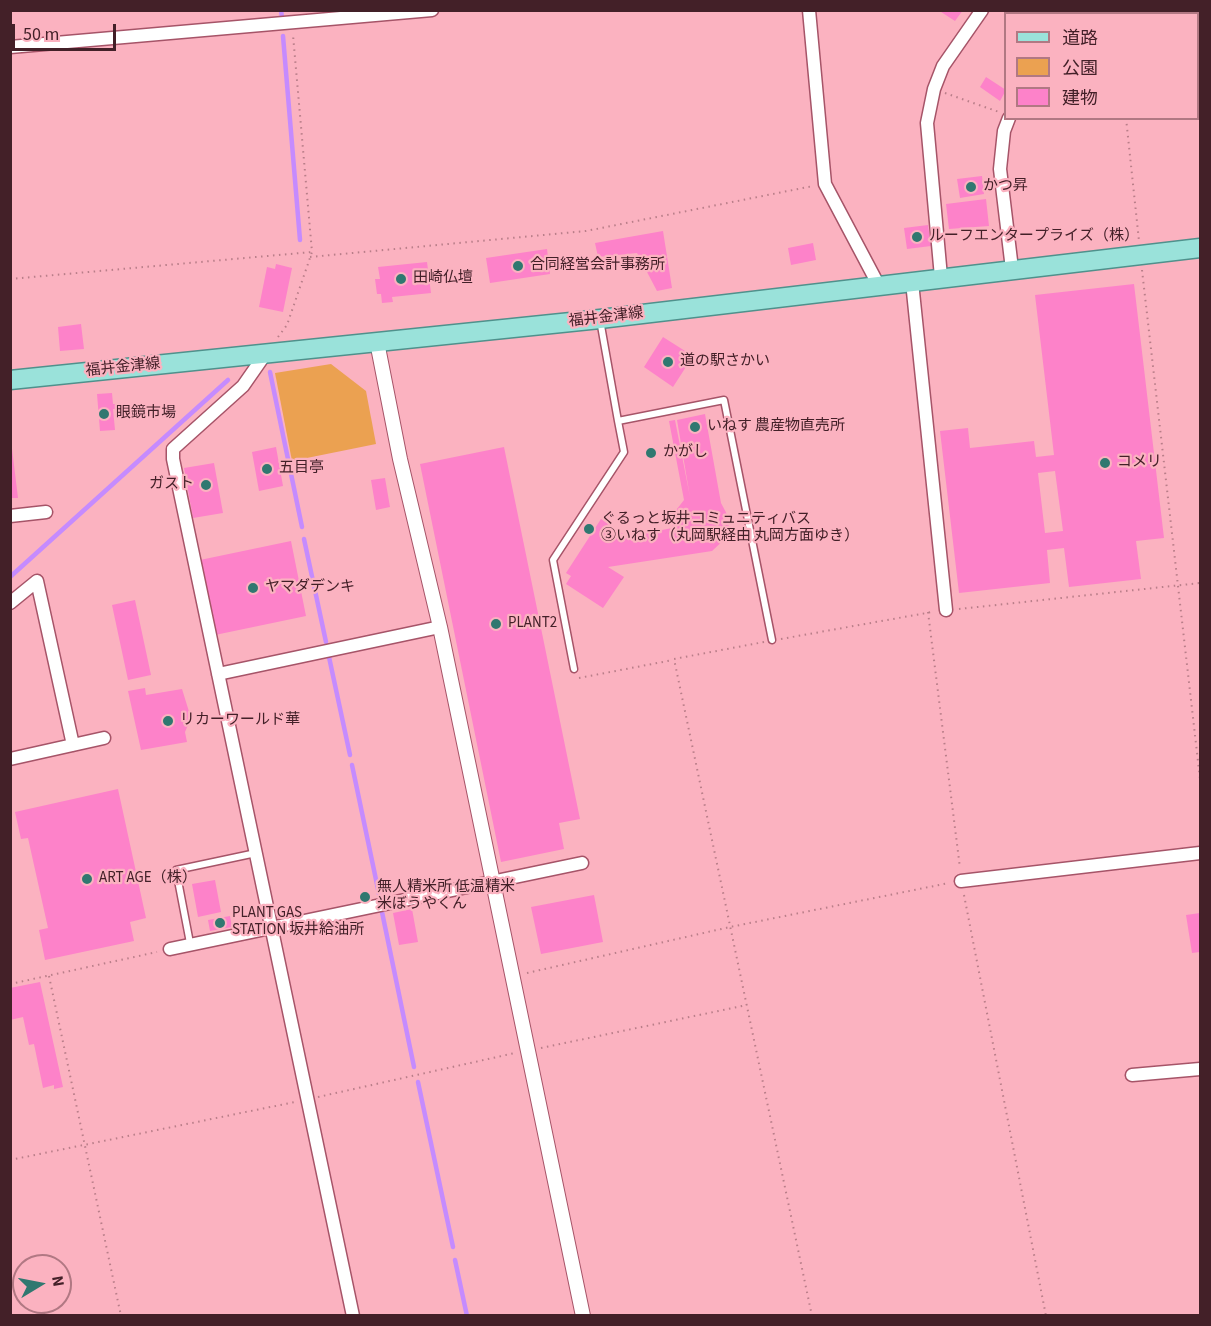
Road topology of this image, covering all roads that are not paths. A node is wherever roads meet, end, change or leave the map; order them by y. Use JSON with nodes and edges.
{"nodes":[{"id":1,"x":432,"y":10,"type":"edge"},
{"id":2,"x":809,"y":10,"type":"edge"},
{"id":3,"x":982,"y":10,"type":"edge"},
{"id":4,"x":291,"y":17,"type":"edge"},
{"id":5,"x":10,"y":47,"type":"edge"},
{"id":6,"x":1008,"y":120,"type":"edge"},
{"id":7,"x":1200,"y":248,"type":"edge"},
{"id":8,"x":1012,"y":269,"type":"junction"},
{"id":9,"x":941,"y":278,"type":"junction"},
{"id":10,"x":912,"y":282,"type":"junction"},
{"id":11,"x":879,"y":286,"type":"junction"},
{"id":12,"x":600,"y":319,"type":"junction"},
{"id":13,"x":377,"y":342,"type":"junction"},
{"id":14,"x":267,"y":353,"type":"junction"},
{"id":15,"x":10,"y":380,"type":"edge"},
{"id":16,"x":618,"y":421,"type":"junction"},
{"id":17,"x":46,"y":512,"type":"dead end"},
{"id":18,"x":10,"y":516,"type":"edge"},
{"id":19,"x":10,"y":603,"type":"edge"},
{"id":20,"x":946,"y":610,"type":"road end"},
{"id":21,"x":440,"y":627,"type":"junction"},
{"id":22,"x":772,"y":640,"type":"road end"},
{"id":23,"x":574,"y":669,"type":"dead end"},
{"id":24,"x":218,"y":674,"type":"junction"},
{"id":25,"x":104,"y":738,"type":"dead end"},
{"id":26,"x":73,"y":746,"type":"junction"},
{"id":27,"x":10,"y":759,"type":"edge"},
{"id":28,"x":256,"y":853,"type":"junction"},
{"id":29,"x":1200,"y":853,"type":"edge"},
{"id":30,"x":582,"y":863,"type":"dead end"},
{"id":31,"x":493,"y":880,"type":"junction"},
{"id":32,"x":961,"y":881,"type":"road end"},
{"id":33,"x":271,"y":927,"type":"junction"},
{"id":34,"x":190,"y":943,"type":"junction"},
{"id":35,"x":170,"y":949,"type":"road end"},
{"id":36,"x":1200,"y":1069,"type":"edge"},
{"id":37,"x":1132,"y":1075,"type":"dead end"},
{"id":38,"x":353,"y":1316,"type":"edge"},
{"id":39,"x":583,"y":1316,"type":"edge"}],
"edges":[{"from":1,"to":4,"type":"street"},
{"from":2,"to":11,"type":"street"},
{"from":3,"to":9,"type":"street"},
{"from":4,"to":5,"type":"street"},
{"from":6,"to":8,"type":"street"},
{"from":7,"to":8,"type":"main road","name":"福井金津線"},
{"from":8,"to":9,"type":"main road","name":"福井金津線"},
{"from":9,"to":10,"type":"main road","name":"福井金津線"},
{"from":10,"to":11,"type":"main road","name":"福井金津線"},
{"from":10,"to":20,"type":"street"},
{"from":11,"to":12,"type":"main road","name":"福井金津線"},
{"from":12,"to":13,"type":"main road","name":"福井金津線"},
{"from":12,"to":16,"type":"lane"},
{"from":13,"to":14,"type":"main road","name":"福井金津線"},
{"from":13,"to":21,"type":"street"},
{"from":14,"to":15,"type":"main road","name":"福井金津線"},
{"from":14,"to":24,"type":"street"},
{"from":16,"to":22,"type":"lane"},
{"from":16,"to":23,"type":"lane"},
{"from":17,"to":18,"type":"street"},
{"from":19,"to":26,"type":"street"},
{"from":21,"to":24,"type":"street"},
{"from":21,"to":31,"type":"street"},
{"from":24,"to":28,"type":"street"},
{"from":25,"to":26,"type":"street"},
{"from":26,"to":27,"type":"street"},
{"from":28,"to":33,"type":"street"},
{"from":28,"to":34,"type":"lane"},
{"from":29,"to":32,"type":"street"},
{"from":30,"to":31,"type":"street"},
{"from":31,"to":33,"type":"street"},
{"from":31,"to":39,"type":"street"},
{"from":33,"to":34,"type":"street"},
{"from":33,"to":38,"type":"street"},
{"from":34,"to":35,"type":"street"},
{"from":36,"to":37,"type":"street"}]}
